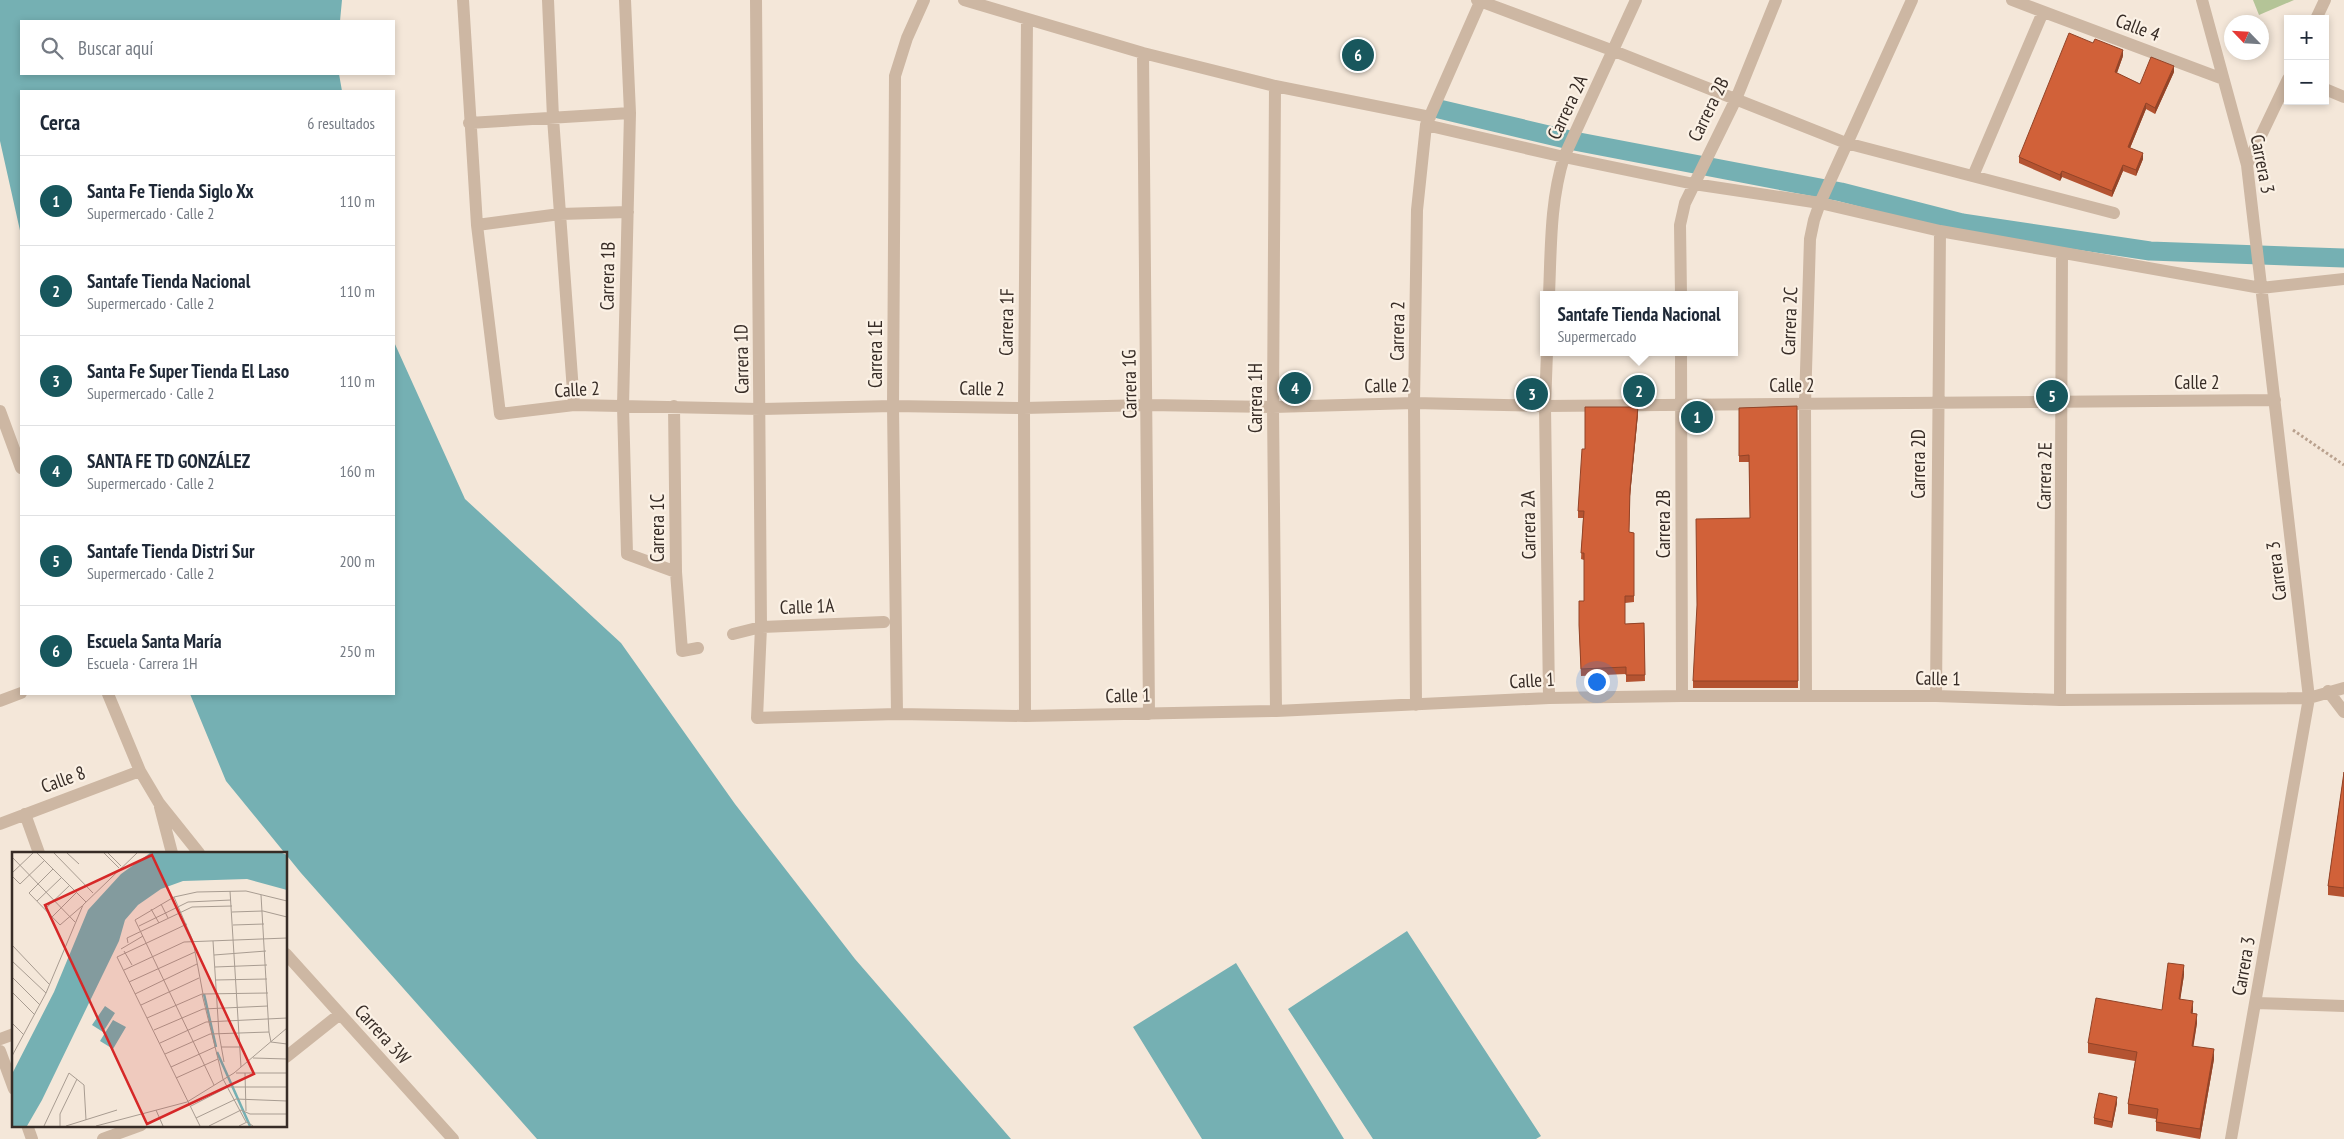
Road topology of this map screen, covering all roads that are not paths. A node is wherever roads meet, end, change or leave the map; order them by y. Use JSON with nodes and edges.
{"nodes":[{"id":1,"x":463,"y":0,"type":"edge"},
{"id":2,"x":548,"y":0,"type":"edge"},
{"id":3,"x":624,"y":0,"type":"edge"},
{"id":4,"x":756,"y":0,"type":"edge"},
{"id":5,"x":924,"y":0,"type":"edge"},
{"id":6,"x":964,"y":0,"type":"edge"},
{"id":7,"x":1636,"y":0,"type":"edge"},
{"id":8,"x":1776,"y":0,"type":"edge"},
{"id":9,"x":1912,"y":0,"type":"edge"},
{"id":10,"x":2012,"y":0,"type":"edge"},
{"id":11,"x":2202,"y":0,"type":"edge"},
{"id":12,"x":2325,"y":0,"type":"edge"},
{"id":13,"x":1480,"y":1,"type":"edge"},
{"id":14,"x":2043,"y":12,"type":"junction"},
{"id":15,"x":2318,"y":15,"type":"edge"},
{"id":16,"x":1027,"y":19,"type":"junction"},
{"id":17,"x":1614,"y":51,"type":"junction"},
{"id":18,"x":1143,"y":53,"type":"junction"},
{"id":19,"x":2222,"y":79,"type":"junction"},
{"id":20,"x":1275,"y":86,"type":"junction"},
{"id":21,"x":2284,"y":87,"type":"edge"},
{"id":22,"x":2329,"y":90,"type":"edge"},
{"id":23,"x":2344,"y":97,"type":"edge"},
{"id":24,"x":1736,"y":99,"type":"junction"},
{"id":25,"x":630,"y":113,"type":"junction"},
{"id":26,"x":1430,"y":115,"type":"junction"},
{"id":27,"x":553,"y":118,"type":"junction"},
{"id":28,"x":469,"y":123,"type":"junction"},
{"id":29,"x":1846,"y":143,"type":"junction"},
{"id":30,"x":1566,"y":154,"type":"junction"},
{"id":31,"x":2247,"y":165,"type":"junction"},
{"id":32,"x":1973,"y":176,"type":"junction"},
{"id":33,"x":1695,"y":180,"type":"junction"},
{"id":34,"x":1821,"y":200,"type":"junction"},
{"id":35,"x":628,"y":212,"type":"junction"},
{"id":36,"x":2114,"y":213,"type":"dead end"},
{"id":37,"x":560,"y":214,"type":"junction"},
{"id":38,"x":477,"y":225,"type":"junction"},
{"id":39,"x":1940,"y":231,"type":"junction"},
{"id":40,"x":2062,"y":252,"type":"junction"},
{"id":41,"x":2344,"y":279,"type":"edge"},
{"id":42,"x":2260,"y":282,"type":"junction"},
{"id":43,"x":1550,"y":291,"type":"edge"},
{"id":44,"x":1681,"y":291,"type":"edge"},
{"id":45,"x":1547,"y":356,"type":"edge"},
{"id":46,"x":1681,"y":356,"type":"edge"},
{"id":47,"x":2275,"y":400,"type":"junction"},
{"id":48,"x":2063,"y":402,"type":"junction"},
{"id":49,"x":1414,"y":403,"type":"junction"},
{"id":50,"x":1936,"y":403,"type":"junction"},
{"id":51,"x":1681,"y":404,"type":"junction"},
{"id":52,"x":1805,"y":404,"type":"junction"},
{"id":53,"x":1148,"y":405,"type":"junction"},
{"id":54,"x":574,"y":406,"type":"junction"},
{"id":55,"x":623,"y":406,"type":"junction"},
{"id":56,"x":674,"y":406,"type":"junction"},
{"id":57,"x":893,"y":406,"type":"junction"},
{"id":58,"x":1545,"y":406,"type":"junction"},
{"id":59,"x":1273,"y":407,"type":"junction"},
{"id":60,"x":1024,"y":408,"type":"junction"},
{"id":61,"x":760,"y":409,"type":"junction"},
{"id":62,"x":0,"y":411,"type":"edge"},
{"id":63,"x":20,"y":465,"type":"edge"},
{"id":64,"x":676,"y":572,"type":"junction"},
{"id":65,"x":884,"y":622,"type":"dead end"},
{"id":66,"x":760,"y":627,"type":"junction"},
{"id":67,"x":733,"y":634,"type":"dead end"},
{"id":68,"x":698,"y":648,"type":"dead end"},
{"id":69,"x":2344,"y":688,"type":"edge"},
{"id":70,"x":2328,"y":691,"type":"junction"},
{"id":71,"x":20,"y":693,"type":"edge"},
{"id":72,"x":108,"y":695,"type":"edge"},
{"id":73,"x":1682,"y":696,"type":"junction"},
{"id":74,"x":1806,"y":696,"type":"junction"},
{"id":75,"x":1936,"y":696,"type":"junction"},
{"id":76,"x":1549,"y":698,"type":"junction"},
{"id":77,"x":2309,"y":698,"type":"junction"},
{"id":78,"x":2060,"y":700,"type":"junction"},
{"id":79,"x":0,"y":701,"type":"edge"},
{"id":80,"x":1416,"y":706,"type":"junction"},
{"id":81,"x":1276,"y":711,"type":"junction"},
{"id":82,"x":2344,"y":712,"type":"edge"},
{"id":83,"x":898,"y":714,"type":"junction"},
{"id":84,"x":1149,"y":714,"type":"junction"},
{"id":85,"x":1025,"y":716,"type":"junction"},
{"id":86,"x":757,"y":718,"type":"joint"},
{"id":87,"x":140,"y":771,"type":"junction"},
{"id":88,"x":159,"y":803,"type":"junction"},
{"id":89,"x":25,"y":814,"type":"junction"},
{"id":90,"x":0,"y":824,"type":"edge"},
{"id":91,"x":39,"y":852,"type":"edge"},
{"id":92,"x":172,"y":852,"type":"edge"},
{"id":93,"x":198,"y":852,"type":"edge"},
{"id":94,"x":288,"y":956,"type":"edge"},
{"id":95,"x":2256,"y":1003,"type":"junction"},
{"id":96,"x":2344,"y":1006,"type":"edge"},
{"id":97,"x":340,"y":1014,"type":"junction"},
{"id":98,"x":12,"y":1035,"type":"edge"},
{"id":99,"x":0,"y":1039,"type":"edge"},
{"id":100,"x":0,"y":1051,"type":"edge"},
{"id":101,"x":288,"y":1055,"type":"edge"},
{"id":102,"x":12,"y":1084,"type":"edge"},
{"id":103,"x":27,"y":1126,"type":"edge"},
{"id":104,"x":138,"y":1126,"type":"edge"},
{"id":105,"x":32,"y":1139,"type":"edge"},
{"id":106,"x":103,"y":1139,"type":"edge"},
{"id":107,"x":453,"y":1139,"type":"edge"},
{"id":108,"x":2232,"y":1139,"type":"edge"}],
"edges":[{"from":1,"to":28,"type":"street"},
{"from":2,"to":27,"type":"street"},
{"from":3,"to":25,"type":"street","name":"Carrera 1B"},
{"from":4,"to":61,"type":"street","name":"Carrera 1D"},
{"from":5,"to":57,"type":"street","name":"Carrera 1E"},
{"from":6,"to":16,"type":"street"},
{"from":7,"to":17,"type":"street","name":"Carrera 2A"},
{"from":8,"to":24,"type":"street","name":"Carrera 2B"},
{"from":9,"to":29,"type":"street","name":"Carrera 2C"},
{"from":10,"to":14,"type":"street","name":"Calle 4"},
{"from":11,"to":19,"type":"street","name":"Carrera 3"},
{"from":12,"to":15,"type":"street"},
{"from":13,"to":17,"type":"street"},
{"from":13,"to":26,"type":"street","name":"Carrera 2"},
{"from":14,"to":19,"type":"street","name":"Calle 4"},
{"from":14,"to":32,"type":"street"},
{"from":16,"to":18,"type":"street"},
{"from":16,"to":60,"type":"street","name":"Carrera 1F"},
{"from":17,"to":24,"type":"street"},
{"from":17,"to":30,"type":"street","name":"Carrera 2A"},
{"from":18,"to":20,"type":"street"},
{"from":18,"to":53,"type":"street","name":"Carrera 1G"},
{"from":19,"to":31,"type":"street","name":"Carrera 3"},
{"from":20,"to":26,"type":"street"},
{"from":20,"to":59,"type":"street","name":"Carrera 1H"},
{"from":21,"to":31,"type":"street"},
{"from":22,"to":23,"type":"street"},
{"from":24,"to":29,"type":"street"},
{"from":24,"to":33,"type":"street","name":"Carrera 2B"},
{"from":25,"to":27,"type":"street"},
{"from":25,"to":35,"type":"street","name":"Carrera 1B"},
{"from":26,"to":30,"type":"street"},
{"from":26,"to":49,"type":"street","name":"Carrera 2"},
{"from":27,"to":28,"type":"street"},
{"from":27,"to":37,"type":"street"},
{"from":28,"to":38,"type":"street"},
{"from":29,"to":32,"type":"street"},
{"from":29,"to":34,"type":"street","name":"Carrera 2C"},
{"from":30,"to":33,"type":"street"},
{"from":30,"to":43,"type":"street","name":"Carrera 2A"},
{"from":31,"to":42,"type":"street","name":"Carrera 3"},
{"from":32,"to":36,"type":"street"},
{"from":33,"to":34,"type":"street"},
{"from":33,"to":44,"type":"street","name":"Carrera 2B"},
{"from":34,"to":39,"type":"street"},
{"from":34,"to":52,"type":"street","name":"Carrera 2C"},
{"from":35,"to":37,"type":"street"},
{"from":35,"to":55,"type":"street","name":"Carrera 1B"},
{"from":37,"to":38,"type":"street"},
{"from":37,"to":54,"type":"street"},
{"from":38,"to":54,"type":"street","name":"Calle 2"},
{"from":39,"to":40,"type":"street"},
{"from":39,"to":50,"type":"street","name":"Carrera 2D"},
{"from":40,"to":42,"type":"street"},
{"from":40,"to":48,"type":"street","name":"Carrera 2E"},
{"from":41,"to":42,"type":"street"},
{"from":42,"to":47,"type":"street","name":"Carrera 3"},
{"from":45,"to":58,"type":"street","name":"Carrera 2A"},
{"from":46,"to":51,"type":"street","name":"Carrera 2B"},
{"from":47,"to":48,"type":"street","name":"Calle 2"},
{"from":47,"to":77,"type":"street","name":"Carrera 3"},
{"from":48,"to":50,"type":"street","name":"Calle 2"},
{"from":48,"to":78,"type":"street","name":"Carrera 2E"},
{"from":49,"to":58,"type":"street","name":"Calle 2"},
{"from":49,"to":59,"type":"street","name":"Calle 2"},
{"from":49,"to":80,"type":"street","name":"Carrera 2"},
{"from":50,"to":52,"type":"street","name":"Calle 2"},
{"from":50,"to":75,"type":"street","name":"Carrera 2D"},
{"from":51,"to":52,"type":"street","name":"Calle 2"},
{"from":51,"to":58,"type":"street","name":"Calle 2"},
{"from":51,"to":73,"type":"street","name":"Carrera 2B"},
{"from":52,"to":74,"type":"street","name":"Carrera 2C"},
{"from":53,"to":59,"type":"street","name":"Calle 2"},
{"from":53,"to":60,"type":"street","name":"Calle 2"},
{"from":53,"to":84,"type":"street","name":"Carrera 1G"},
{"from":54,"to":55,"type":"street","name":"Calle 2"},
{"from":55,"to":56,"type":"street","name":"Calle 2"},
{"from":55,"to":64,"type":"street","name":"Carrera 1B"},
{"from":56,"to":61,"type":"street","name":"Calle 2"},
{"from":56,"to":64,"type":"street","name":"Carrera 1C"},
{"from":57,"to":60,"type":"street","name":"Calle 2"},
{"from":57,"to":61,"type":"street","name":"Calle 2"},
{"from":57,"to":83,"type":"street","name":"Carrera 1E"},
{"from":58,"to":76,"type":"street","name":"Carrera 2A"},
{"from":59,"to":81,"type":"street","name":"Carrera 1H"},
{"from":60,"to":85,"type":"street","name":"Carrera 1F"},
{"from":61,"to":66,"type":"street","name":"Carrera 1D"},
{"from":62,"to":63,"type":"street"},
{"from":64,"to":68,"type":"street","name":"Carrera 1C"},
{"from":65,"to":66,"type":"street","name":"Calle 1A"},
{"from":66,"to":67,"type":"street","name":"Calle 1A"},
{"from":66,"to":86,"type":"street","name":"Carrera 1D"},
{"from":69,"to":70,"type":"street","name":"Calle 1"},
{"from":70,"to":77,"type":"street","name":"Calle 1"},
{"from":70,"to":82,"type":"street"},
{"from":71,"to":79,"type":"street"},
{"from":72,"to":87,"type":"street"},
{"from":73,"to":74,"type":"street","name":"Calle 1"},
{"from":73,"to":76,"type":"street","name":"Calle 1"},
{"from":74,"to":75,"type":"street","name":"Calle 1"},
{"from":75,"to":78,"type":"street","name":"Calle 1"},
{"from":76,"to":80,"type":"street","name":"Calle 1"},
{"from":77,"to":78,"type":"street","name":"Calle 1"},
{"from":77,"to":95,"type":"street","name":"Carrera 3"},
{"from":80,"to":81,"type":"street","name":"Calle 1"},
{"from":81,"to":84,"type":"street","name":"Calle 1"},
{"from":83,"to":85,"type":"street","name":"Calle 1"},
{"from":83,"to":86,"type":"street","name":"Calle 1"},
{"from":84,"to":85,"type":"street","name":"Calle 1"},
{"from":87,"to":88,"type":"street"},
{"from":87,"to":89,"type":"street","name":"Calle 8"},
{"from":88,"to":92,"type":"street"},
{"from":88,"to":93,"type":"street"},
{"from":89,"to":90,"type":"street","name":"Calle 8"},
{"from":89,"to":91,"type":"street"},
{"from":94,"to":97,"type":"street","name":"Carrera 3W"},
{"from":95,"to":96,"type":"street"},
{"from":95,"to":108,"type":"street","name":"Carrera 3"},
{"from":97,"to":101,"type":"street"},
{"from":97,"to":107,"type":"street","name":"Carrera 3W"},
{"from":98,"to":99,"type":"street"},
{"from":100,"to":102,"type":"street"},
{"from":103,"to":105,"type":"street"},
{"from":104,"to":106,"type":"street"}]}
